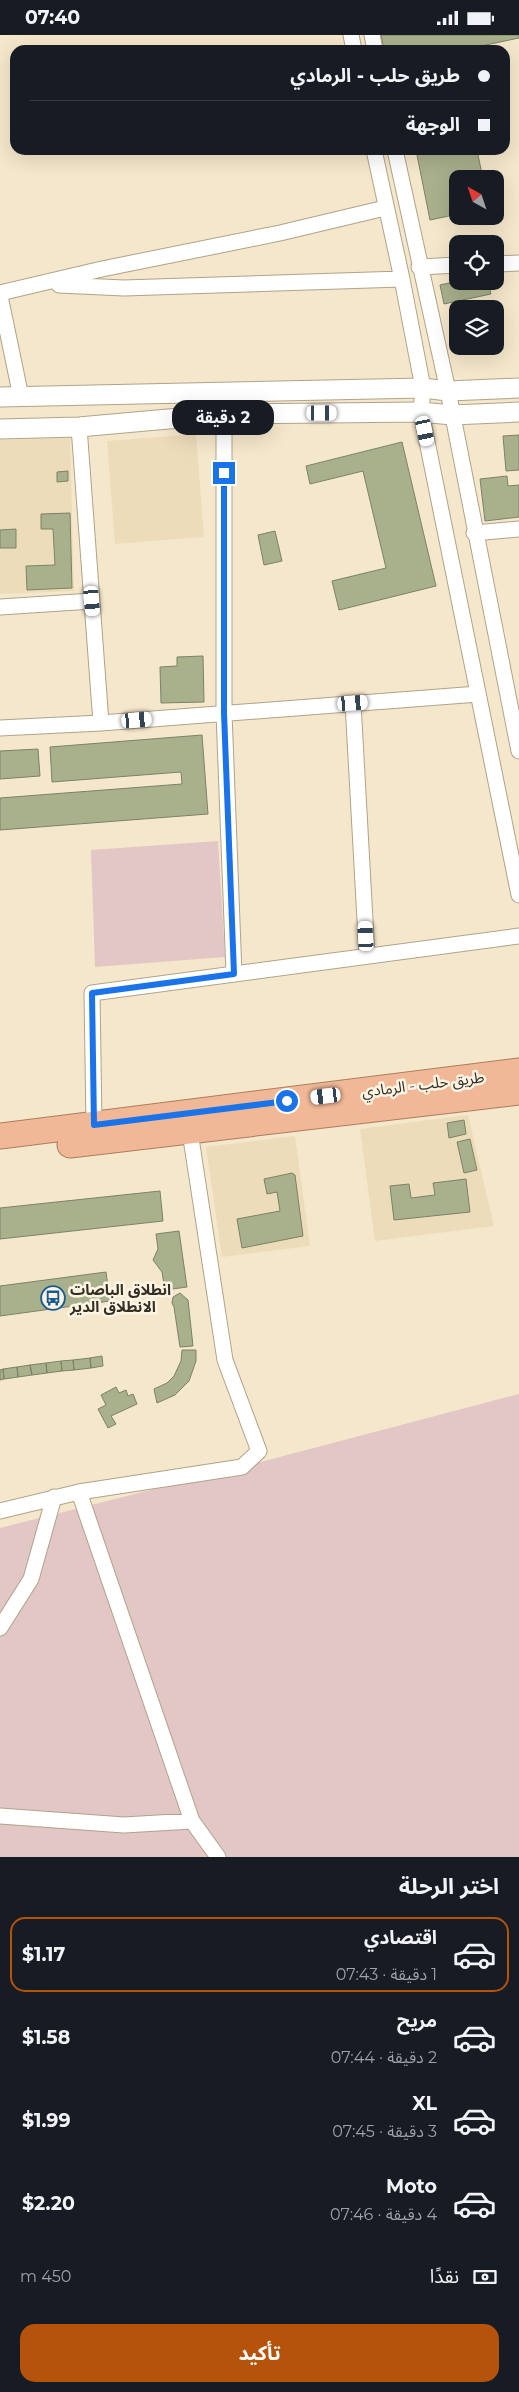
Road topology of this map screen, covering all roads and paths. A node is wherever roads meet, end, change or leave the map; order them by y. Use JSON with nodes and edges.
{"nodes":[{"id":1,"x":375,"y":155,"type":"edge"},
{"id":2,"x":397,"y":155,"type":"edge"},
{"id":3,"x":385,"y":207,"type":"junction"},
{"id":4,"x":519,"y":263,"type":"edge"},
{"id":5,"x":504,"y":264,"type":"edge"},
{"id":6,"x":449,"y":265,"type":"edge"},
{"id":7,"x":419,"y":267,"type":"junction"},
{"id":8,"x":402,"y":279,"type":"junction"},
{"id":9,"x":43,"y":284,"type":"junction"},
{"id":10,"x":0,"y":293,"type":"edge"},
{"id":11,"x":0,"y":297,"type":"edge"},
{"id":12,"x":519,"y":387,"type":"edge"},
{"id":13,"x":423,"y":388,"type":"junction"},
{"id":14,"x":448,"y":391,"type":"junction"},
{"id":15,"x":0,"y":397,"type":"edge"},
{"id":16,"x":20,"y":397,"type":"junction"},
{"id":17,"x":421,"y":412,"type":"junction"},
{"id":18,"x":519,"y":412,"type":"edge"},
{"id":19,"x":224,"y":414,"type":"junction"},
{"id":20,"x":452,"y":415,"type":"junction"},
{"id":21,"x":79,"y":427,"type":"junction"},
{"id":22,"x":0,"y":429,"type":"edge"},
{"id":23,"x":519,"y":529,"type":"edge"},
{"id":24,"x":474,"y":533,"type":"junction"},
{"id":25,"x":92,"y":601,"type":"junction"},
{"id":26,"x":0,"y":607,"type":"edge"},
{"id":27,"x":478,"y":694,"type":"junction"},
{"id":28,"x":353,"y":703,"type":"junction"},
{"id":29,"x":224,"y":713,"type":"junction"},
{"id":30,"x":102,"y":723,"type":"junction"},
{"id":31,"x":0,"y":728,"type":"edge"},
{"id":32,"x":519,"y":751,"type":"edge"},
{"id":33,"x":519,"y":895,"type":"edge"},
{"id":34,"x":519,"y":936,"type":"edge"},
{"id":35,"x":367,"y":956,"type":"junction"},
{"id":36,"x":234,"y":974,"type":"junction"},
{"id":37,"x":519,"y":1071,"type":"edge"},
{"id":38,"x":519,"y":1093,"type":"edge"},
{"id":39,"x":94,"y":1125,"type":"junction"},
{"id":40,"x":190,"y":1132,"type":"junction"},
{"id":41,"x":0,"y":1135,"type":"edge"},
{"id":42,"x":0,"y":1153,"type":"edge"},
{"id":43,"x":79,"y":1492,"type":"junction"},
{"id":44,"x":54,"y":1497,"type":"junction"},
{"id":45,"x":0,"y":1511,"type":"edge"},
{"id":46,"x":0,"y":1628,"type":"edge"},
{"id":47,"x":0,"y":1816,"type":"edge"},
{"id":48,"x":192,"y":1821,"type":"junction"},
{"id":49,"x":218,"y":1857,"type":"edge"}],
"edges":[{"from":1,"to":3,"type":"street"},
{"from":2,"to":7,"type":"street"},
{"from":3,"to":8,"type":"street"},
{"from":3,"to":9,"type":"street"},
{"from":4,"to":5,"type":"street"},
{"from":6,"to":7,"type":"street"},
{"from":7,"to":14,"type":"street"},
{"from":8,"to":9,"type":"street"},
{"from":8,"to":13,"type":"street"},
{"from":9,"to":10,"type":"street"},
{"from":11,"to":16,"type":"street"},
{"from":12,"to":14,"type":"street"},
{"from":13,"to":14,"type":"street"},
{"from":13,"to":16,"type":"street"},
{"from":13,"to":17,"type":"street"},
{"from":14,"to":20,"type":"street"},
{"from":15,"to":16,"type":"street"},
{"from":17,"to":19,"type":"street"},
{"from":17,"to":20,"type":"street"},
{"from":17,"to":27,"type":"street"},
{"from":18,"to":20,"type":"street"},
{"from":19,"to":21,"type":"street"},
{"from":19,"to":29,"type":"street"},
{"from":20,"to":24,"type":"street"},
{"from":21,"to":22,"type":"street"},
{"from":21,"to":25,"type":"street"},
{"from":23,"to":24,"type":"street"},
{"from":24,"to":32,"type":"street"},
{"from":25,"to":26,"type":"street"},
{"from":25,"to":30,"type":"street"},
{"from":27,"to":28,"type":"street"},
{"from":27,"to":33,"type":"street"},
{"from":28,"to":29,"type":"street"},
{"from":28,"to":35,"type":"street"},
{"from":29,"to":30,"type":"street"},
{"from":29,"to":36,"type":"street"},
{"from":30,"to":31,"type":"street"},
{"from":34,"to":35,"type":"street"},
{"from":35,"to":36,"type":"street"},
{"from":36,"to":39,"type":"street"},
{"from":37,"to":39,"type":"highway","name":"طريق حلب - الرمادي"},
{"from":38,"to":40,"type":"highway","name":"طريق حلب - الرمادي"},
{"from":39,"to":41,"type":"highway","name":"طريق حلب - الرمادي"},
{"from":40,"to":42,"type":"highway","name":"طريق حلب - الرمادي"},
{"from":40,"to":43,"type":"street"},
{"from":43,"to":44,"type":"street"},
{"from":43,"to":48,"type":"street"},
{"from":44,"to":45,"type":"street"},
{"from":44,"to":46,"type":"street"},
{"from":47,"to":48,"type":"street"},
{"from":48,"to":49,"type":"street"}]}
